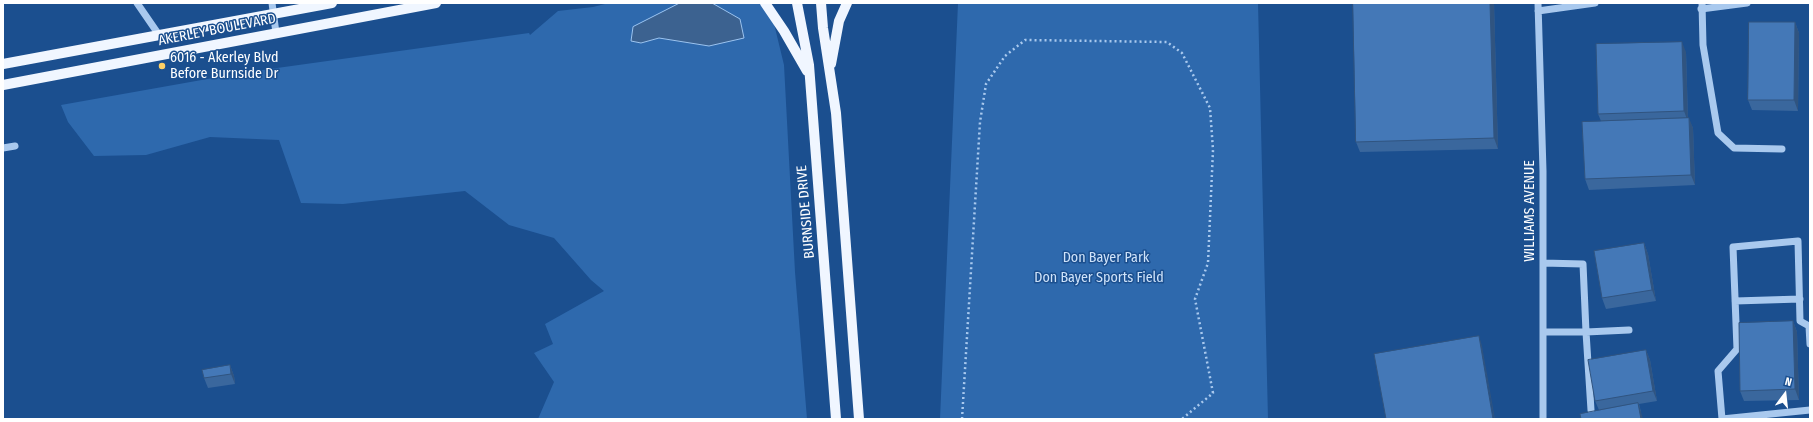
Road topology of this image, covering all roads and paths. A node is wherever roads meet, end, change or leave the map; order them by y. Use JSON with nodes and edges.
{"nodes":[{"id":1,"x":137,"y":3,"type":"edge"},
{"id":2,"x":332,"y":3,"type":"edge"},
{"id":3,"x":436,"y":3,"type":"edge"},
{"id":4,"x":765,"y":3,"type":"edge"},
{"id":5,"x":797,"y":3,"type":"edge"},
{"id":6,"x":821,"y":3,"type":"edge"},
{"id":7,"x":847,"y":3,"type":"edge"},
{"id":8,"x":1538,"y":3,"type":"edge"},
{"id":9,"x":1595,"y":3,"type":"edge"},
{"id":10,"x":1746,"y":3,"type":"edge"},
{"id":11,"x":1702,"y":6,"type":"edge"},
{"id":12,"x":273,"y":8,"type":"edge"},
{"id":13,"x":1538,"y":11,"type":"junction"},
{"id":14,"x":276,"y":32,"type":"junction"},
{"id":15,"x":159,"y":34,"type":"junction"},
{"id":16,"x":3,"y":64,"type":"edge"},
{"id":17,"x":830,"y":72,"type":"junction"},
{"id":18,"x":809,"y":75,"type":"junction"},
{"id":19,"x":3,"y":85,"type":"edge"},
{"id":20,"x":15,"y":146,"type":"dead end"},
{"id":21,"x":3,"y":148,"type":"edge"},
{"id":22,"x":1782,"y":149,"type":"dead end"},
{"id":23,"x":1543,"y":264,"type":"junction"},
{"id":24,"x":1800,"y":299,"type":"junction"},
{"id":25,"x":1735,"y":301,"type":"junction"},
{"id":26,"x":1629,"y":330,"type":"dead end"},
{"id":27,"x":1544,"y":332,"type":"junction"},
{"id":28,"x":1586,"y":332,"type":"junction"},
{"id":29,"x":1810,"y":344,"type":"edge"},
{"id":30,"x":1591,"y":410,"type":"edge"},
{"id":31,"x":1810,"y":410,"type":"edge"},
{"id":32,"x":836,"y":419,"type":"edge"},
{"id":33,"x":859,"y":419,"type":"edge"},
{"id":34,"x":962,"y":419,"type":"edge"},
{"id":35,"x":1182,"y":419,"type":"edge"},
{"id":36,"x":1543,"y":419,"type":"edge"},
{"id":37,"x":1722,"y":419,"type":"edge"}],
"edges":[{"from":1,"to":15,"type":"street"},
{"from":2,"to":12,"type":"main road","name":"AKERLEY BOULEVARD"},
{"from":3,"to":14,"type":"main road","name":"AKERLEY BOULEVARD"},
{"from":4,"to":18,"type":"main road"},
{"from":5,"to":18,"type":"main road","name":"BURNSIDE DRIVE"},
{"from":6,"to":17,"type":"main road"},
{"from":7,"to":17,"type":"main road"},
{"from":8,"to":13,"type":"street","name":"WILLIAMS AVENUE"},
{"from":9,"to":13,"type":"street"},
{"from":10,"to":11,"type":"street"},
{"from":11,"to":22,"type":"street"},
{"from":12,"to":14,"type":"street"},
{"from":12,"to":15,"type":"main road","name":"AKERLEY BOULEVARD"},
{"from":13,"to":23,"type":"street","name":"WILLIAMS AVENUE"},
{"from":14,"to":19,"type":"main road","name":"AKERLEY BOULEVARD"},
{"from":15,"to":16,"type":"main road","name":"AKERLEY BOULEVARD"},
{"from":17,"to":33,"type":"main road"},
{"from":18,"to":32,"type":"main road","name":"BURNSIDE DRIVE"},
{"from":20,"to":21,"type":"street"},
{"from":23,"to":27,"type":"street","name":"WILLIAMS AVENUE"},
{"from":23,"to":28,"type":"street"},
{"from":24,"to":25,"type":"street"},
{"from":24,"to":25,"type":"street"},
{"from":24,"to":29,"type":"street"},
{"from":25,"to":37,"type":"street"},
{"from":26,"to":28,"type":"street"},
{"from":27,"to":28,"type":"street"},
{"from":27,"to":36,"type":"street","name":"WILLIAMS AVENUE"},
{"from":28,"to":30,"type":"street"},
{"from":31,"to":37,"type":"street"},
{"from":34,"to":35,"type":"path"}]}
